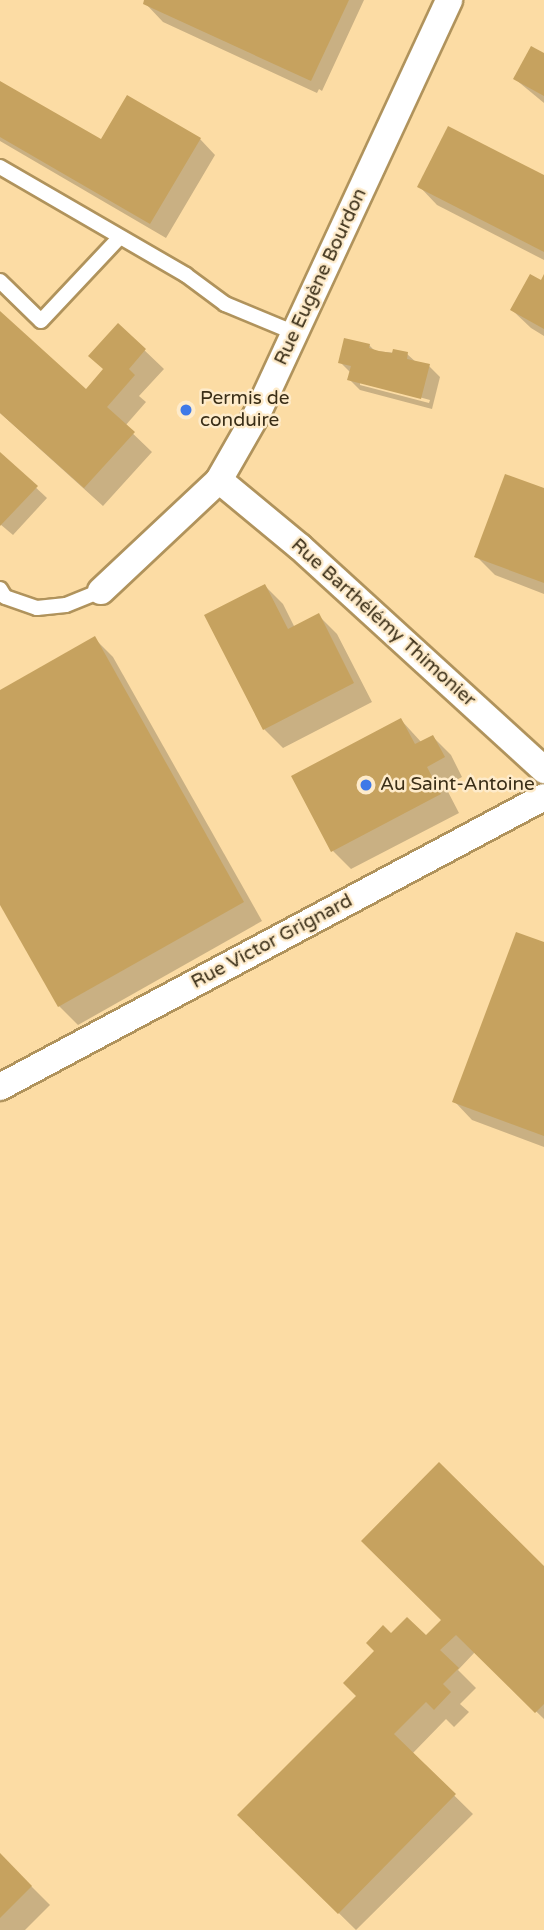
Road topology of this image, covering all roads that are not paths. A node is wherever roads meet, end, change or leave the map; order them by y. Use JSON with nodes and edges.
{"nodes":[{"id":1,"x":449,"y":0,"type":"edge"},
{"id":2,"x":0,"y":167,"type":"edge"},
{"id":3,"x":120,"y":237,"type":"junction"},
{"id":4,"x":0,"y":281,"type":"edge"},
{"id":5,"x":295,"y":333,"type":"junction"},
{"id":6,"x":219,"y":480,"type":"junction"},
{"id":7,"x":102,"y":591,"type":"joint"},
{"id":8,"x":2,"y":595,"type":"edge"},
{"id":9,"x":544,"y":770,"type":"edge"},
{"id":10,"x":544,"y":797,"type":"edge"},
{"id":11,"x":0,"y":1087,"type":"edge"}],
"edges":[{"from":1,"to":5,"type":"street","name":"Rue Eugène Bourdon"},
{"from":2,"to":3,"type":"lane"},
{"from":3,"to":4,"type":"lane"},
{"from":3,"to":5,"type":"lane"},
{"from":5,"to":6,"type":"street","name":"Rue Eugène Bourdon"},
{"from":6,"to":7,"type":"street","name":"Rue Eugène Bourdon"},
{"from":6,"to":9,"type":"street","name":"Rue Barthélémy Thimonier"},
{"from":7,"to":8,"type":"lane"},
{"from":10,"to":11,"type":"street","name":"Rue Victor Grignard"}]}
